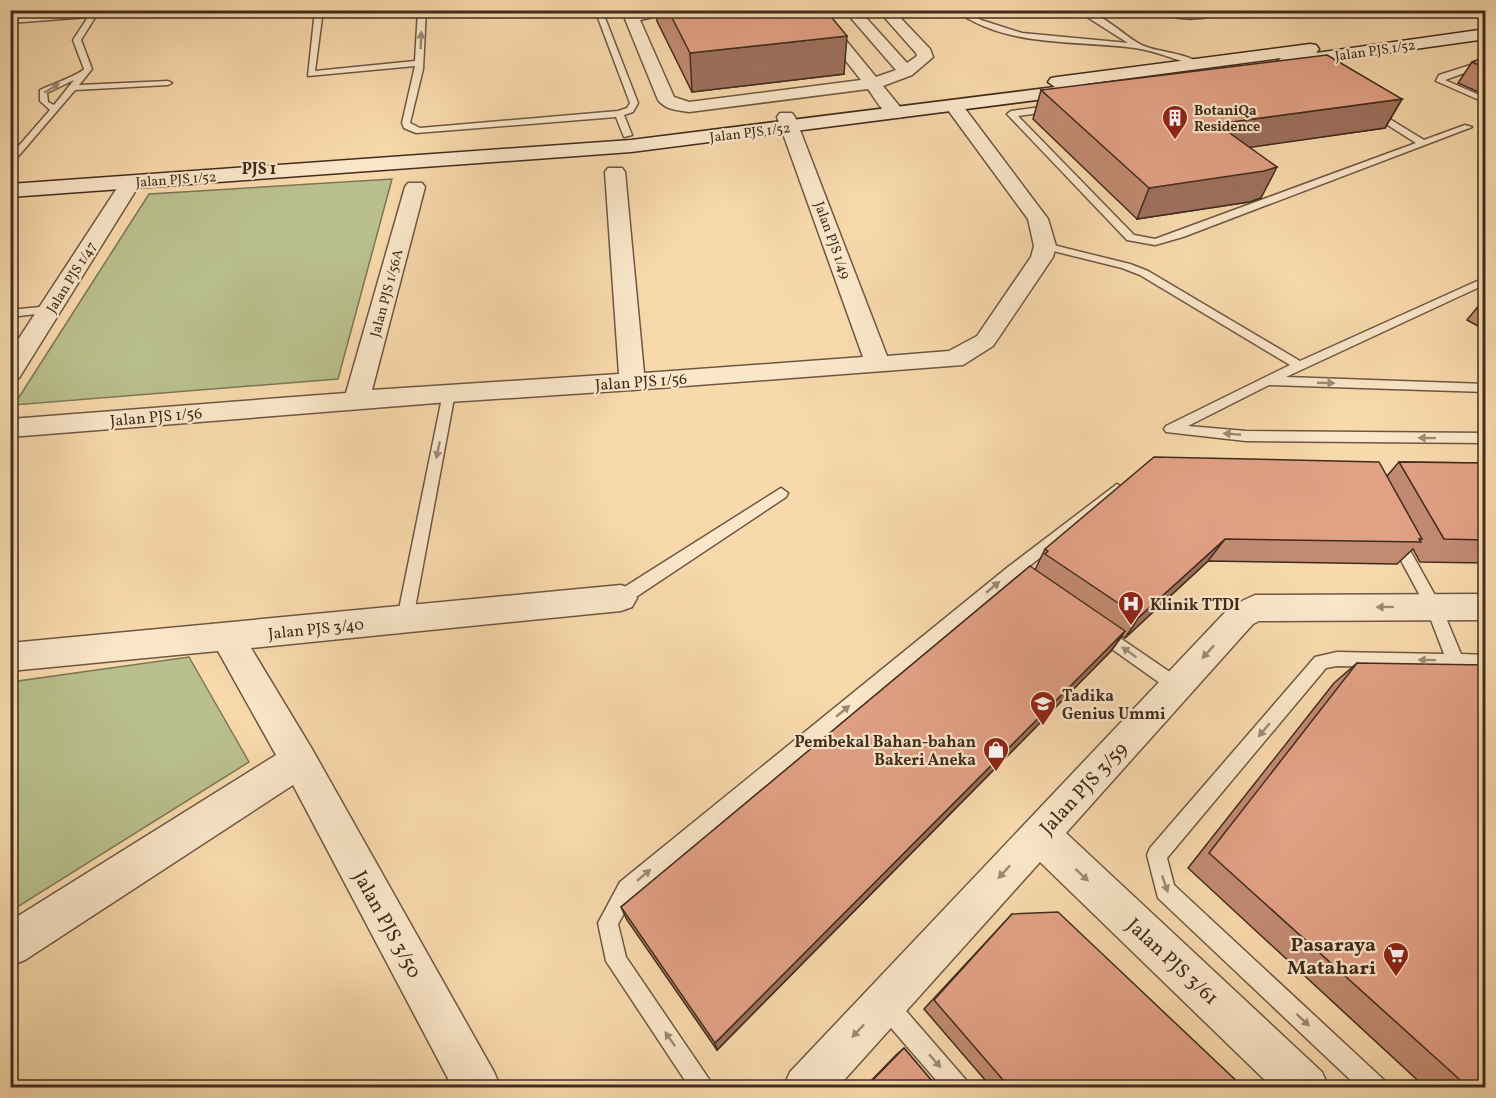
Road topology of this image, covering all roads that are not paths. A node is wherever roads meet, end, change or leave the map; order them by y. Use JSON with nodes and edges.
{"nodes":[{"id":1,"x":147,"y":10,"type":"edge"},
{"id":2,"x":202,"y":10,"type":"edge"},
{"id":3,"x":244,"y":10,"type":"edge"},
{"id":4,"x":319,"y":10,"type":"edge"},
{"id":5,"x":422,"y":10,"type":"edge"},
{"id":6,"x":559,"y":10,"type":"edge"},
{"id":7,"x":598,"y":10,"type":"edge"},
{"id":8,"x":666,"y":10,"type":"edge"},
{"id":9,"x":813,"y":10,"type":"edge"},
{"id":10,"x":851,"y":10,"type":"edge"},
{"id":11,"x":885,"y":10,"type":"edge"},
{"id":12,"x":958,"y":10,"type":"edge"},
{"id":13,"x":1079,"y":10,"type":"edge"},
{"id":14,"x":1159,"y":10,"type":"edge"},
{"id":15,"x":1228,"y":10,"type":"edge"},
{"id":16,"x":550,"y":11,"type":"edge"},
{"id":17,"x":93,"y":15,"type":"junction"},
{"id":18,"x":10,"y":21,"type":"edge"},
{"id":19,"x":1485,"y":26,"type":"edge"},
{"id":20,"x":1485,"y":34,"type":"edge"},
{"id":21,"x":1137,"y":46,"type":"junction"},
{"id":22,"x":1485,"y":62,"type":"edge"},
{"id":23,"x":419,"y":66,"type":"junction"},
{"id":24,"x":906,"y":72,"type":"junction"},
{"id":25,"x":1209,"y":72,"type":"junction"},
{"id":26,"x":83,"y":75,"type":"junction"},
{"id":27,"x":168,"y":83,"type":"dead end"},
{"id":28,"x":872,"y":84,"type":"junction"},
{"id":29,"x":1228,"y":85,"type":"junction"},
{"id":30,"x":73,"y":88,"type":"junction"},
{"id":31,"x":1485,"y":101,"type":"edge"},
{"id":32,"x":954,"y":106,"type":"junction"},
{"id":33,"x":56,"y":109,"type":"junction"},
{"id":34,"x":892,"y":109,"type":"junction"},
{"id":35,"x":619,"y":114,"type":"junction"},
{"id":36,"x":789,"y":122,"type":"junction"},
{"id":37,"x":1468,"y":127,"type":"dead end"},
{"id":38,"x":629,"y":141,"type":"junction"},
{"id":39,"x":1423,"y":143,"type":"junction"},
{"id":40,"x":21,"y":150,"type":"junction"},
{"id":41,"x":10,"y":151,"type":"edge"},
{"id":42,"x":10,"y":163,"type":"edge"},
{"id":43,"x":615,"y":172,"type":"dead end"},
{"id":44,"x":10,"y":180,"type":"edge"},
{"id":45,"x":131,"y":182,"type":"junction"},
{"id":46,"x":415,"y":187,"type":"dead end"},
{"id":47,"x":10,"y":191,"type":"edge"},
{"id":48,"x":1045,"y":246,"type":"junction"},
{"id":49,"x":1485,"y":280,"type":"edge"},
{"id":50,"x":50,"y":310,"type":"junction"},
{"id":51,"x":10,"y":314,"type":"edge"},
{"id":52,"x":878,"y":364,"type":"junction"},
{"id":53,"x":1300,"y":366,"type":"junction"},
{"id":54,"x":10,"y":372,"type":"edge"},
{"id":55,"x":1267,"y":381,"type":"junction"},
{"id":56,"x":632,"y":382,"type":"junction"},
{"id":57,"x":1485,"y":387,"type":"edge"},
{"id":58,"x":449,"y":393,"type":"junction"},
{"id":59,"x":357,"y":399,"type":"junction"},
{"id":60,"x":10,"y":429,"type":"edge"},
{"id":61,"x":1485,"y":438,"type":"edge"},
{"id":62,"x":1133,"y":477,"type":"edge"},
{"id":63,"x":781,"y":493,"type":"dead end"},
{"id":64,"x":1389,"y":523,"type":"edge"},
{"id":65,"x":621,"y":598,"type":"joint"},
{"id":66,"x":1433,"y":606,"type":"junction"},
{"id":67,"x":1485,"y":607,"type":"edge"},
{"id":68,"x":405,"y":619,"type":"junction"},
{"id":69,"x":1090,"y":625,"type":"edge"},
{"id":70,"x":227,"y":636,"type":"junction"},
{"id":71,"x":10,"y":657,"type":"edge"},
{"id":72,"x":1455,"y":660,"type":"junction"},
{"id":73,"x":1485,"y":662,"type":"edge"},
{"id":74,"x":1177,"y":686,"type":"junction"},
{"id":75,"x":299,"y":761,"type":"junction"},
{"id":76,"x":1039,"y":834,"type":"junction"},
{"id":77,"x":10,"y":945,"type":"edge"},
{"id":78,"x":885,"y":1002,"type":"junction"},
{"id":79,"x":478,"y":1088,"type":"edge"},
{"id":80,"x":704,"y":1088,"type":"edge"},
{"id":81,"x":806,"y":1088,"type":"edge"},
{"id":82,"x":958,"y":1088,"type":"edge"},
{"id":83,"x":1306,"y":1088,"type":"edge"},
{"id":84,"x":1376,"y":1088,"type":"edge"}],
"edges":[{"from":1,"to":17,"type":"lane"},
{"from":2,"to":3,"type":"lane"},
{"from":4,"to":23,"type":"lane"},
{"from":23,"to":5,"type":"lane","one_way":true},
{"from":6,"to":16,"type":"lane"},
{"from":7,"to":35,"type":"lane"},
{"from":8,"to":28,"type":"street"},
{"from":9,"to":28,"type":"street"},
{"from":10,"to":24,"type":"street"},
{"from":11,"to":24,"type":"street"},
{"from":12,"to":21,"type":"lane"},
{"from":13,"to":21,"type":"lane"},
{"from":14,"to":15,"type":"lane"},
{"from":17,"to":18,"type":"lane"},
{"from":17,"to":26,"type":"lane"},
{"from":19,"to":25,"type":"street","name":"Jalan PJS 1/52"},
{"from":20,"to":25,"type":"street","name":"Jalan PJS 1/52"},
{"from":21,"to":25,"type":"lane"},
{"from":22,"to":31,"type":"lane"},
{"from":23,"to":35,"type":"lane"},
{"from":24,"to":28,"type":"street"},
{"from":25,"to":29,"type":"lane"},
{"from":25,"to":32,"type":"street","name":"Jalan PJS 1/52"},
{"from":25,"to":34,"type":"street","name":"Jalan PJS 1/52"},
{"from":26,"to":30,"type":"lane"},
{"from":33,"to":26,"type":"lane","one_way":true},
{"from":27,"to":30,"type":"lane"},
{"from":28,"to":34,"type":"street"},
{"from":29,"to":39,"type":"lane"},
{"from":29,"to":39,"type":"lane"},
{"from":30,"to":33,"type":"lane"},
{"from":32,"to":34,"type":"street","name":"Jalan PJS 1/52"},
{"from":32,"to":48,"type":"street"},
{"from":33,"to":40,"type":"lane"},
{"from":34,"to":36,"type":"street","name":"Jalan PJS 1/52"},
{"from":35,"to":38,"type":"lane"},
{"from":36,"to":38,"type":"street","name":"Jalan PJS 1/52"},
{"from":36,"to":52,"type":"street","name":"Jalan PJS 1/49"},
{"from":37,"to":39,"type":"lane"},
{"from":38,"to":44,"type":"street","name":"Jalan PJS 1/52"},
{"from":38,"to":45,"type":"street","name":"Jalan PJS 1/52"},
{"from":40,"to":41,"type":"lane"},
{"from":40,"to":42,"type":"lane"},
{"from":43,"to":56,"type":"street"},
{"from":45,"to":47,"type":"street","name":"Jalan PJS 1/52"},
{"from":45,"to":50,"type":"street","name":"Jalan PJS 1/47"},
{"from":46,"to":59,"type":"street","name":"Jalan PJS 1/56A"},
{"from":48,"to":52,"type":"street","name":"Jalan PJS 1/56"},
{"from":48,"to":53,"type":"lane"},
{"from":49,"to":53,"type":"lane"},
{"from":50,"to":51,"type":"lane"},
{"from":50,"to":54,"type":"street","name":"Jalan PJS 1/47"},
{"from":52,"to":56,"type":"street","name":"Jalan PJS 1/56"},
{"from":53,"to":55,"type":"lane"},
{"from":55,"to":57,"type":"lane","one_way":true},
{"from":61,"to":55,"type":"lane","one_way":true},
{"from":56,"to":58,"type":"street","name":"Jalan PJS 1/56"},
{"from":58,"to":59,"type":"street","name":"Jalan PJS 1/56"},
{"from":58,"to":68,"type":"lane","one_way":true},
{"from":59,"to":60,"type":"street","name":"Jalan PJS 1/56"},
{"from":80,"to":62,"type":"lane","one_way":true},
{"from":63,"to":65,"type":"lane"},
{"from":64,"to":66,"type":"lane"},
{"from":65,"to":68,"type":"street","name":"Jalan PJS 3/40"},
{"from":66,"to":67,"type":"street","name":"Jalan PJS 3/59"},
{"from":66,"to":72,"type":"lane"},
{"from":66,"to":74,"type":"street","name":"Jalan PJS 3/59","one_way":true},
{"from":68,"to":70,"type":"street","name":"Jalan PJS 3/40"},
{"from":74,"to":69,"type":"lane","one_way":true},
{"from":70,"to":71,"type":"street","name":"Jalan PJS 3/40"},
{"from":70,"to":75,"type":"street","name":"Jalan PJS 3/50"},
{"from":72,"to":73,"type":"lane"},
{"from":72,"to":84,"type":"lane","one_way":true},
{"from":74,"to":76,"type":"street","name":"Jalan PJS 3/59"},
{"from":75,"to":77,"type":"street"},
{"from":75,"to":79,"type":"street","name":"Jalan PJS 3/50"},
{"from":76,"to":78,"type":"street","name":"Jalan PJS 3/59","one_way":true},
{"from":76,"to":83,"type":"street","name":"Jalan PJS 3/61","one_way":true},
{"from":78,"to":81,"type":"street","name":"Jalan PJS 3/59","one_way":true},
{"from":78,"to":82,"type":"lane","one_way":true}]}
